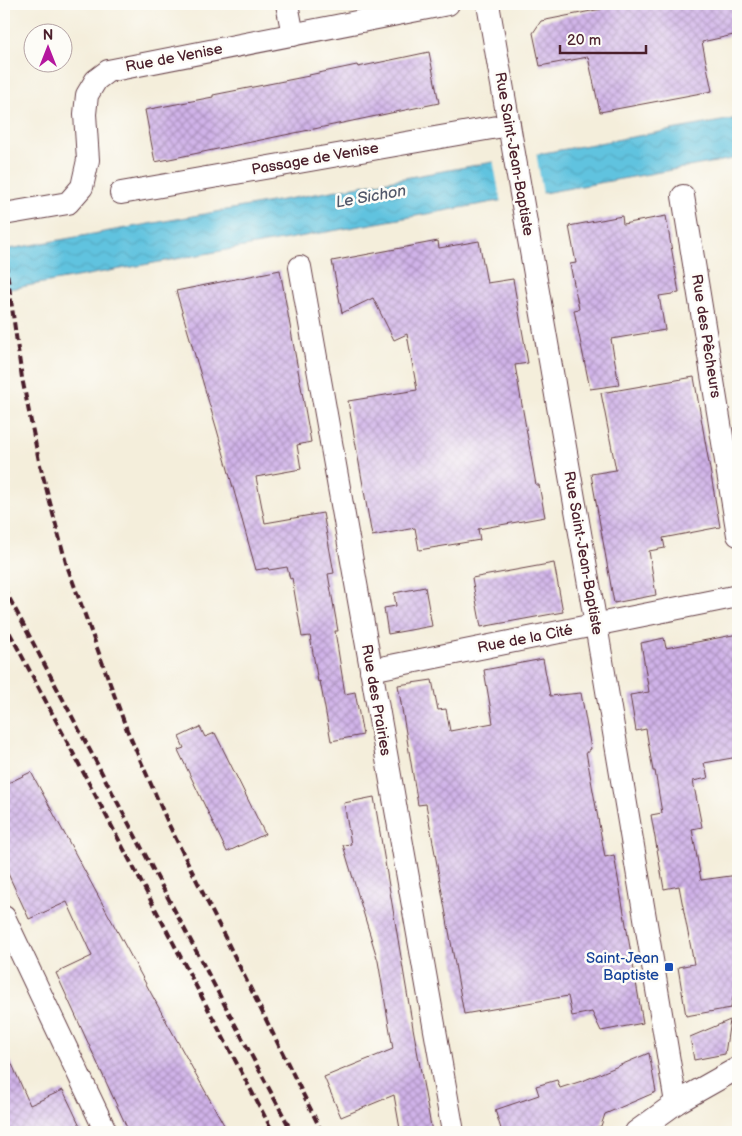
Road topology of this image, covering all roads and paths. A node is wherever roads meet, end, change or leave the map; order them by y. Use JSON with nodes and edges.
{"nodes":[{"id":1,"x":287,"y":4,"type":"edge"},
{"id":2,"x":448,"y":4,"type":"edge"},
{"id":3,"x":488,"y":4,"type":"edge"},
{"id":4,"x":293,"y":35,"type":"junction"},
{"id":5,"x":509,"y":125,"type":"junction"},
{"id":6,"x":121,"y":193,"type":"dead end"},
{"id":7,"x":683,"y":196,"type":"dead end"},
{"id":8,"x":4,"y":214,"type":"edge"},
{"id":9,"x":300,"y":267,"type":"dead end"},
{"id":10,"x":738,"y":535,"type":"edge"},
{"id":11,"x":738,"y":596,"type":"edge"},
{"id":12,"x":596,"y":625,"type":"junction"},
{"id":13,"x":371,"y":670,"type":"junction"},
{"id":14,"x":4,"y":917,"type":"edge"},
{"id":15,"x":738,"y":1068,"type":"edge"},
{"id":16,"x":676,"y":1103,"type":"junction"},
{"id":17,"x":638,"y":1131,"type":"edge"},
{"id":18,"x":106,"y":1132,"type":"edge"},
{"id":19,"x":452,"y":1132,"type":"edge"}],
"edges":[{"from":1,"to":4,"type":"street"},
{"from":2,"to":4,"type":"street","name":"Rue de Venise"},
{"from":3,"to":5,"type":"street","name":"Rue Saint-Jean-Baptiste"},
{"from":4,"to":8,"type":"street","name":"Rue de Venise"},
{"from":5,"to":6,"type":"street","name":"Passage de Venise"},
{"from":5,"to":12,"type":"street","name":"Rue Saint-Jean-Baptiste"},
{"from":7,"to":10,"type":"street","name":"Rue des Pêcheurs"},
{"from":9,"to":13,"type":"street","name":"Rue des Prairies"},
{"from":11,"to":12,"type":"street","name":"Rue de la Cité"},
{"from":12,"to":13,"type":"street","name":"Rue de la Cité"},
{"from":12,"to":16,"type":"street","name":"Rue Saint-Jean-Baptiste"},
{"from":13,"to":19,"type":"street","name":"Rue des Prairies"},
{"from":14,"to":18,"type":"street"},
{"from":15,"to":16,"type":"street"},
{"from":16,"to":17,"type":"street"}]}
